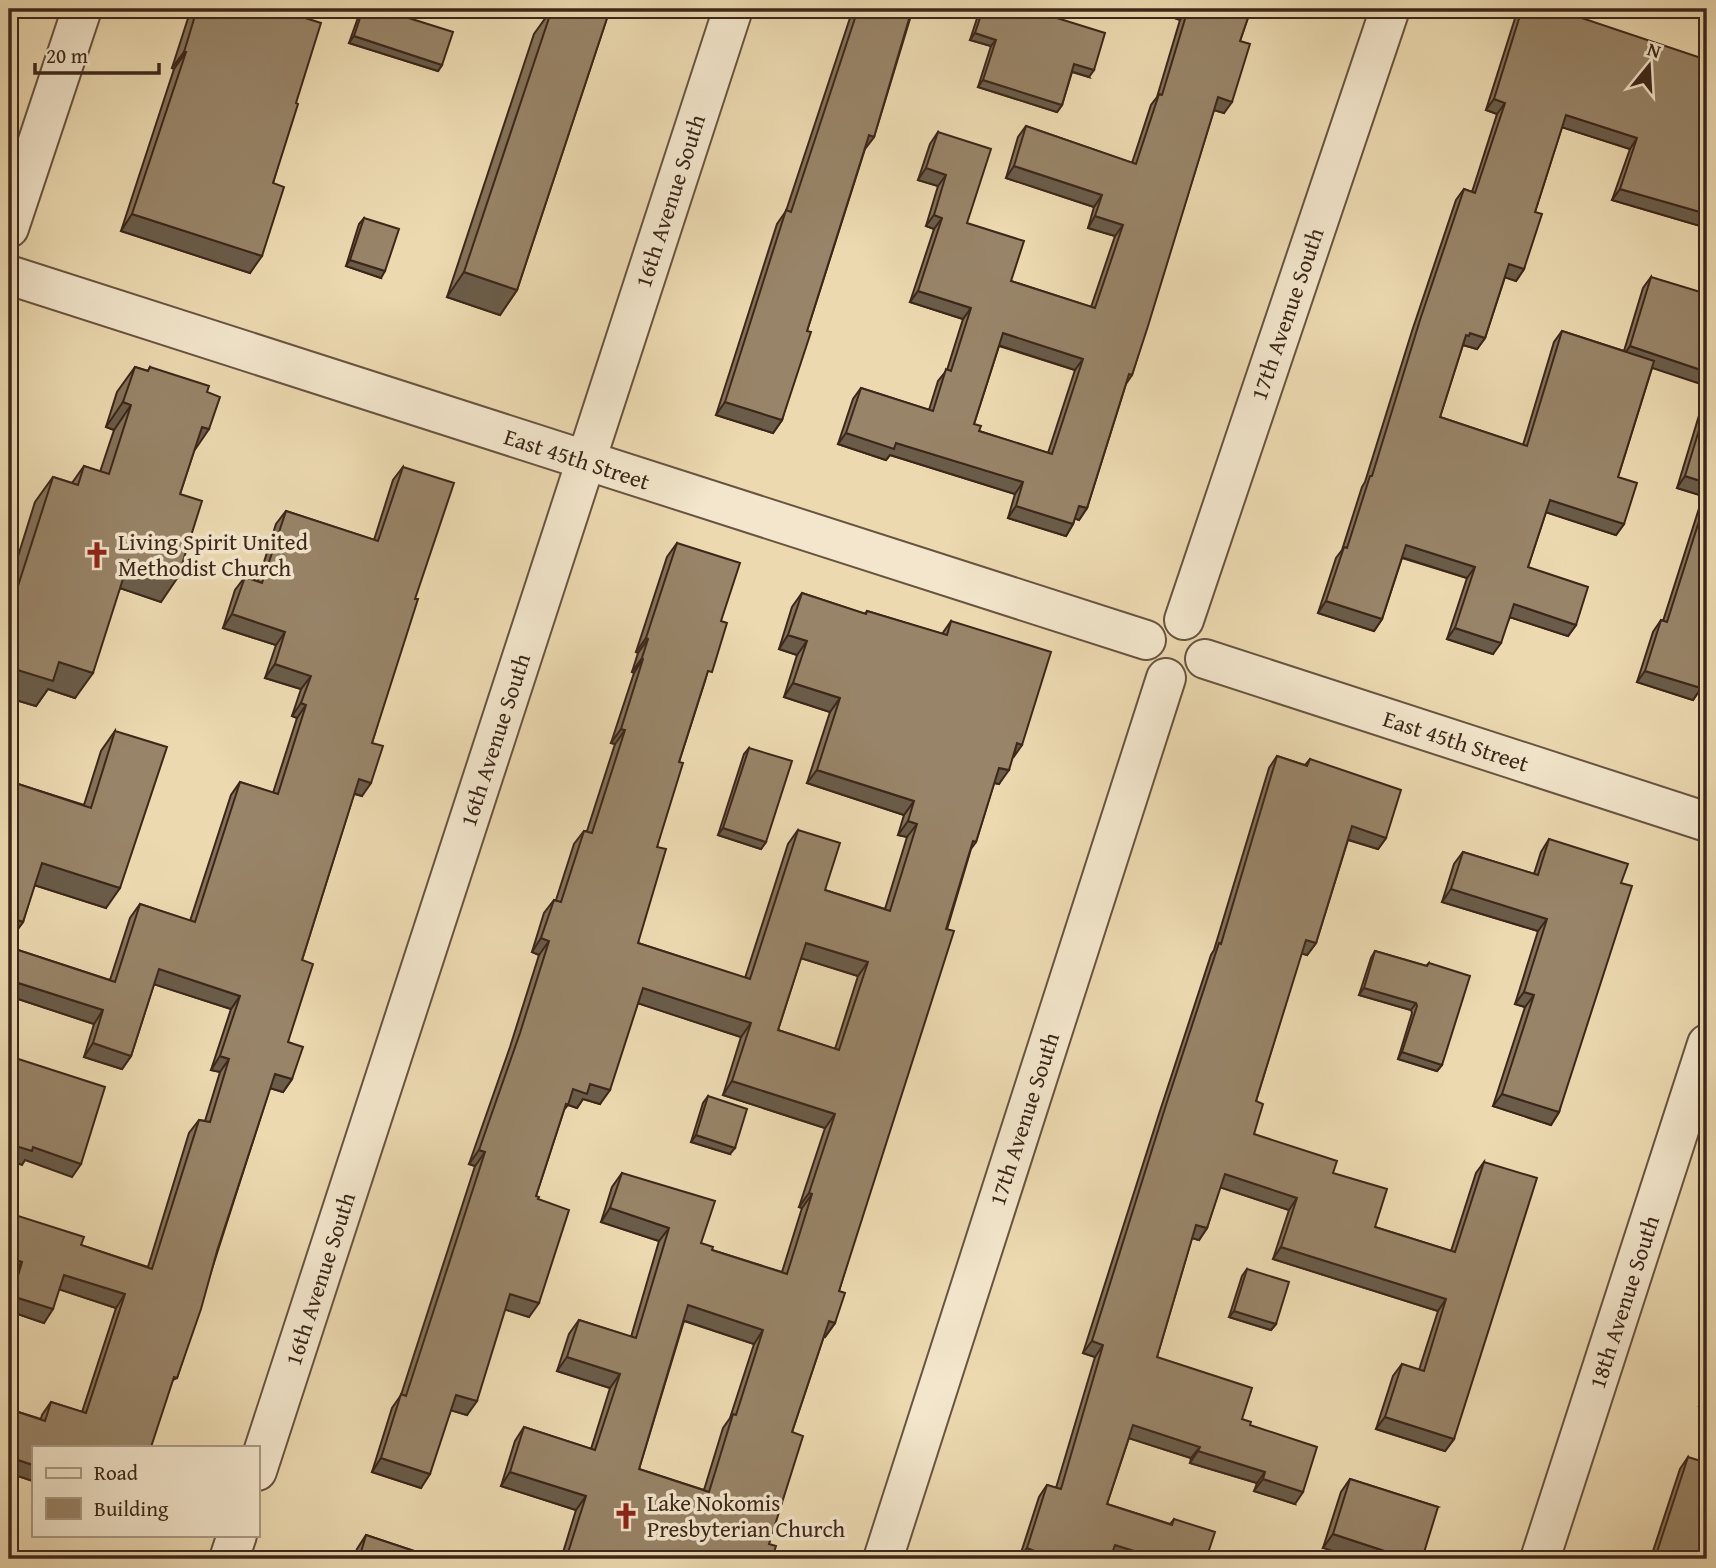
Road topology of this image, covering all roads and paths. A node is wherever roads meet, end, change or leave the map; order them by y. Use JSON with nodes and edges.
{"nodes":[{"id":1,"x":82,"y":9,"type":"edge"},
{"id":2,"x":733,"y":9,"type":"edge"},
{"id":3,"x":1390,"y":9,"type":"edge"},
{"id":4,"x":9,"y":228,"type":"edge"},
{"id":5,"x":9,"y":275,"type":"edge"},
{"id":6,"x":585,"y":461,"type":"junction"},
{"id":7,"x":1184,"y":620,"type":"junction"},
{"id":8,"x":1146,"y":640,"type":"junction"},
{"id":9,"x":1205,"y":659,"type":"junction"},
{"id":10,"x":1166,"y":678,"type":"junction"},
{"id":11,"x":1707,"y":822,"type":"edge"},
{"id":12,"x":1707,"y":1044,"type":"edge"},
{"id":13,"x":259,"y":1465,"type":"edge"},
{"id":14,"x":237,"y":1536,"type":"edge"},
{"id":15,"x":229,"y":1559,"type":"edge"},
{"id":16,"x":883,"y":1559,"type":"edge"},
{"id":17,"x":1540,"y":1559,"type":"edge"}],
"edges":[{"from":1,"to":4,"type":"street"},
{"from":2,"to":6,"type":"street","name":"16th Avenue South"},
{"from":3,"to":7,"type":"street","name":"17th Avenue South"},
{"from":5,"to":6,"type":"street","name":"East 45th Street"},
{"from":6,"to":8,"type":"street","name":"East 45th Street"},
{"from":6,"to":13,"type":"street","name":"16th Avenue South"},
{"from":7,"to":8,"type":"street"},
{"from":7,"to":9,"type":"street"},
{"from":8,"to":10,"type":"street"},
{"from":9,"to":10,"type":"street"},
{"from":9,"to":11,"type":"street","name":"East 45th Street"},
{"from":10,"to":16,"type":"street","name":"17th Avenue South"},
{"from":12,"to":17,"type":"street","name":"18th Avenue South"},
{"from":14,"to":15,"type":"street"}]}
